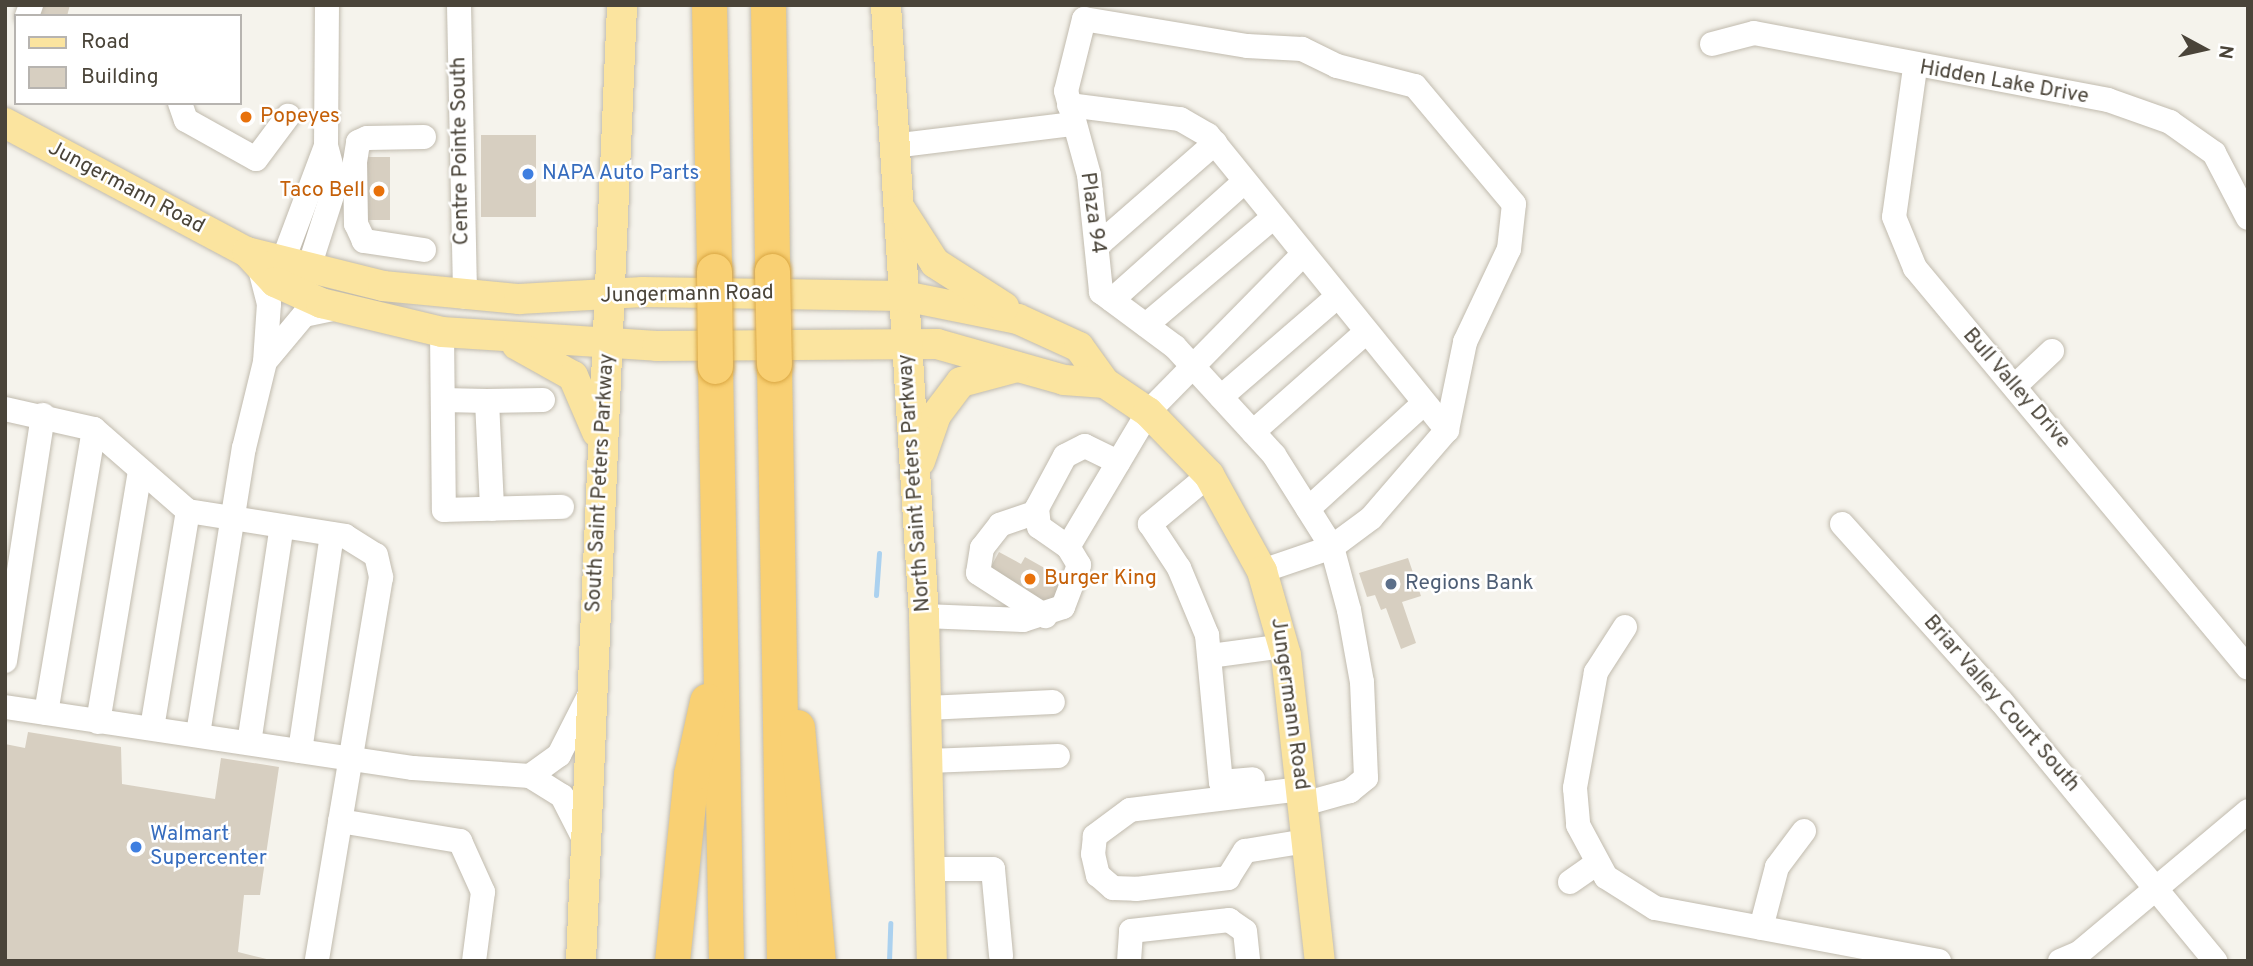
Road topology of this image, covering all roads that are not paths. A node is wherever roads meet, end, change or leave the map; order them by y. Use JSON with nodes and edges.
{"nodes":[{"id":1,"x":327,"y":5,"type":"edge"},
{"id":2,"x":459,"y":5,"type":"edge"},
{"id":3,"x":622,"y":5,"type":"edge"},
{"id":4,"x":709,"y":5,"type":"edge"},
{"id":5,"x":768,"y":5,"type":"edge"},
{"id":6,"x":886,"y":5,"type":"edge"},
{"id":7,"x":1712,"y":44,"type":"dead end"},
{"id":8,"x":1915,"y":68,"type":"junction"},
{"id":9,"x":181,"y":105,"type":"edge"},
{"id":10,"x":1070,"y":114,"type":"junction"},
{"id":11,"x":288,"y":116,"type":"dead end"},
{"id":12,"x":5,"y":124,"type":"edge"},
{"id":13,"x":424,"y":136,"type":"dead end"},
{"id":14,"x":1215,"y":143,"type":"junction"},
{"id":15,"x":893,"y":146,"type":"junction"},
{"id":16,"x":1245,"y":181,"type":"junction"},
{"id":17,"x":897,"y":204,"type":"junction"},
{"id":18,"x":1274,"y":218,"type":"junction"},
{"id":19,"x":2248,"y":218,"type":"edge"},
{"id":20,"x":1097,"y":246,"type":"junction"},
{"id":21,"x":424,"y":250,"type":"dead end"},
{"id":22,"x":1303,"y":254,"type":"junction"},
{"id":23,"x":280,"y":270,"type":"junction"},
{"id":24,"x":612,"y":294,"type":"junction"},
{"id":25,"x":904,"y":296,"type":"junction"},
{"id":26,"x":465,"y":297,"type":"junction"},
{"id":27,"x":1337,"y":297,"type":"junction"},
{"id":28,"x":1112,"y":300,"type":"junction"},
{"id":29,"x":336,"y":308,"type":"junction"},
{"id":30,"x":1018,"y":319,"type":"junction"},
{"id":31,"x":1146,"y":325,"type":"junction"},
{"id":32,"x":442,"y":332,"type":"junction"},
{"id":33,"x":1366,"y":332,"type":"junction"},
{"id":34,"x":508,"y":340,"type":"junction"},
{"id":35,"x":608,"y":344,"type":"junction"},
{"id":36,"x":907,"y":344,"type":"junction"},
{"id":37,"x":2052,"y":351,"type":"dead end"},
{"id":38,"x":265,"y":362,"type":"junction"},
{"id":39,"x":1030,"y":366,"type":"junction"},
{"id":40,"x":1194,"y":367,"type":"junction"},
{"id":41,"x":1105,"y":383,"type":"junction"},
{"id":42,"x":2015,"y":386,"type":"junction"},
{"id":43,"x":1221,"y":397,"type":"junction"},
{"id":44,"x":443,"y":400,"type":"junction"},
{"id":45,"x":543,"y":400,"type":"dead end"},
{"id":46,"x":487,"y":401,"type":"junction"},
{"id":47,"x":1424,"y":403,"type":"junction"},
{"id":48,"x":5,"y":409,"type":"edge"},
{"id":49,"x":1148,"y":412,"type":"junction"},
{"id":50,"x":43,"y":415,"type":"junction"},
{"id":51,"x":94,"y":429,"type":"junction"},
{"id":52,"x":1447,"y":430,"type":"junction"},
{"id":53,"x":1253,"y":432,"type":"junction"},
{"id":54,"x":602,"y":445,"type":"junction"},
{"id":55,"x":1118,"y":462,"type":"junction"},
{"id":56,"x":140,"y":471,"type":"junction"},
{"id":57,"x":916,"y":475,"type":"junction"},
{"id":58,"x":1209,"y":475,"type":"junction"},
{"id":59,"x":562,"y":507,"type":"dead end"},
{"id":60,"x":492,"y":509,"type":"junction"},
{"id":61,"x":1308,"y":509,"type":"junction"},
{"id":62,"x":188,"y":511,"type":"junction"},
{"id":63,"x":1037,"y":512,"type":"junction"},
{"id":64,"x":233,"y":519,"type":"junction"},
{"id":65,"x":1842,"y":524,"type":"dead end"},
{"id":66,"x":282,"y":526,"type":"junction"},
{"id":67,"x":332,"y":534,"type":"junction"},
{"id":68,"x":1068,"y":547,"type":"junction"},
{"id":69,"x":1332,"y":547,"type":"junction"},
{"id":70,"x":1262,"y":571,"type":"junction"},
{"id":71,"x":924,"y":616,"type":"junction"},
{"id":72,"x":778,"y":617,"type":"junction"},
{"id":73,"x":1045,"y":617,"type":"junction"},
{"id":74,"x":1625,"y":627,"type":"dead end"},
{"id":75,"x":720,"y":643,"type":"junction"},
{"id":76,"x":1284,"y":646,"type":"junction"},
{"id":77,"x":1210,"y":656,"type":"junction"},
{"id":78,"x":5,"y":661,"type":"edge"},
{"id":79,"x":2248,"y":668,"type":"edge"},
{"id":80,"x":590,"y":693,"type":"junction"},
{"id":81,"x":1053,"y":702,"type":"dead end"},
{"id":82,"x":5,"y":707,"type":"edge"},
{"id":83,"x":927,"y":708,"type":"junction"},
{"id":84,"x":46,"y":713,"type":"junction"},
{"id":85,"x":98,"y":722,"type":"junction"},
{"id":86,"x":152,"y":728,"type":"junction"},
{"id":87,"x":198,"y":734,"type":"junction"},
{"id":88,"x":249,"y":743,"type":"junction"},
{"id":89,"x":300,"y":751,"type":"junction"},
{"id":90,"x":1058,"y":756,"type":"dead end"},
{"id":91,"x":350,"y":760,"type":"junction"},
{"id":92,"x":928,"y":761,"type":"junction"},
{"id":93,"x":530,"y":776,"type":"junction"},
{"id":94,"x":1301,"y":790,"type":"junction"},
{"id":95,"x":2248,"y":811,"type":"edge"},
{"id":96,"x":340,"y":821,"type":"junction"},
{"id":97,"x":1804,"y":831,"type":"dead end"},
{"id":98,"x":584,"y":839,"type":"junction"},
{"id":99,"x":1307,"y":841,"type":"junction"},
{"id":100,"x":1597,"y":863,"type":"junction"},
{"id":101,"x":930,"y":869,"type":"junction"},
{"id":102,"x":1570,"y":882,"type":"dead end"},
{"id":103,"x":2156,"y":887,"type":"junction"},
{"id":104,"x":1761,"y":928,"type":"junction"},
{"id":105,"x":1001,"y":956,"type":"dead end"},
{"id":106,"x":317,"y":961,"type":"edge"},
{"id":107,"x":474,"y":961,"type":"edge"},
{"id":108,"x":581,"y":961,"type":"edge"},
{"id":109,"x":672,"y":961,"type":"edge"},
{"id":110,"x":726,"y":961,"type":"edge"},
{"id":111,"x":784,"y":961,"type":"edge"},
{"id":112,"x":818,"y":961,"type":"edge"},
{"id":113,"x":932,"y":961,"type":"edge"},
{"id":114,"x":1129,"y":961,"type":"edge"},
{"id":115,"x":1248,"y":961,"type":"edge"},
{"id":116,"x":1320,"y":961,"type":"edge"},
{"id":117,"x":1938,"y":961,"type":"edge"},
{"id":118,"x":2060,"y":961,"type":"edge"},
{"id":119,"x":2215,"y":961,"type":"edge"}],
"edges":[{"from":1,"to":23,"type":"street"},
{"from":2,"to":26,"type":"street","name":"Centre Pointe South"},
{"from":3,"to":24,"type":"main road","name":"South Saint Peters Parkway"},
{"from":4,"to":75,"type":"highway","bridge":true},
{"from":5,"to":72,"type":"highway","bridge":true},
{"from":6,"to":15,"type":"main road","name":"North Saint Peters Parkway"},
{"from":7,"to":8,"type":"street","name":"Hidden Lake Drive"},
{"from":8,"to":19,"type":"street","name":"Hidden Lake Drive"},
{"from":8,"to":42,"type":"street","name":"Bull Valley Drive"},
{"from":9,"to":11,"type":"street"},
{"from":10,"to":14,"type":"street"},
{"from":10,"to":15,"type":"street"},
{"from":10,"to":20,"type":"street","name":"Plaza 94"},
{"from":10,"to":52,"type":"street","name":"Plaza 94"},
{"from":12,"to":23,"type":"main road","name":"Jungermann Road"},
{"from":13,"to":21,"type":"street"},
{"from":14,"to":16,"type":"street"},
{"from":14,"to":20,"type":"street"},
{"from":15,"to":17,"type":"main road","name":"North Saint Peters Parkway"},
{"from":16,"to":18,"type":"street"},
{"from":16,"to":28,"type":"street"},
{"from":17,"to":25,"type":"main road","name":"North Saint Peters Parkway"},
{"from":17,"to":30,"type":"main road"},
{"from":18,"to":22,"type":"street"},
{"from":18,"to":31,"type":"street"},
{"from":20,"to":28,"type":"street","name":"Plaza 94"},
{"from":22,"to":27,"type":"street"},
{"from":22,"to":40,"type":"street"},
{"from":23,"to":26,"type":"main road","name":"Jungermann Road"},
{"from":23,"to":29,"type":"main road","name":"Jungermann Road"},
{"from":23,"to":38,"type":"street"},
{"from":24,"to":25,"type":"main road","name":"Jungermann Road"},
{"from":24,"to":26,"type":"main road","name":"Jungermann Road"},
{"from":24,"to":35,"type":"main road","name":"South Saint Peters Parkway"},
{"from":25,"to":30,"type":"main road","name":"Jungermann Road"},
{"from":25,"to":36,"type":"main road","name":"North Saint Peters Parkway"},
{"from":27,"to":33,"type":"street"},
{"from":27,"to":43,"type":"street"},
{"from":28,"to":31,"type":"street","name":"Plaza 94"},
{"from":29,"to":32,"type":"main road","name":"Jungermann Road"},
{"from":29,"to":38,"type":"street"},
{"from":30,"to":41,"type":"main road","name":"Jungermann Road"},
{"from":31,"to":40,"type":"street","name":"Plaza 94"},
{"from":32,"to":34,"type":"main road","name":"Jungermann Road"},
{"from":32,"to":44,"type":"street"},
{"from":33,"to":47,"type":"street"},
{"from":33,"to":53,"type":"street"},
{"from":34,"to":35,"type":"main road","name":"Jungermann Road"},
{"from":34,"to":54,"type":"main road"},
{"from":35,"to":36,"type":"main road","name":"Jungermann Road"},
{"from":35,"to":54,"type":"main road","name":"South Saint Peters Parkway"},
{"from":36,"to":39,"type":"main road","name":"Jungermann Road"},
{"from":36,"to":57,"type":"main road","name":"North Saint Peters Parkway"},
{"from":37,"to":42,"type":"street"},
{"from":38,"to":64,"type":"street"},
{"from":39,"to":41,"type":"main road","name":"Jungermann Road"},
{"from":39,"to":57,"type":"main road"},
{"from":40,"to":43,"type":"street","name":"Plaza 94"},
{"from":40,"to":49,"type":"street"},
{"from":41,"to":49,"type":"main road","name":"Jungermann Road"},
{"from":42,"to":79,"type":"street","name":"Bull Valley Drive"},
{"from":43,"to":53,"type":"street","name":"Plaza 94"},
{"from":44,"to":46,"type":"street"},
{"from":44,"to":60,"type":"street"},
{"from":45,"to":46,"type":"street"},
{"from":46,"to":60,"type":"street"},
{"from":47,"to":52,"type":"street"},
{"from":47,"to":61,"type":"street"},
{"from":48,"to":50,"type":"street"},
{"from":49,"to":55,"type":"street"},
{"from":49,"to":58,"type":"main road","name":"Jungermann Road"},
{"from":50,"to":51,"type":"street"},
{"from":50,"to":78,"type":"street"},
{"from":51,"to":56,"type":"street"},
{"from":51,"to":84,"type":"street"},
{"from":52,"to":69,"type":"street"},
{"from":53,"to":61,"type":"street","name":"Plaza 94"},
{"from":54,"to":80,"type":"main road","name":"South Saint Peters Parkway"},
{"from":55,"to":63,"type":"street"},
{"from":55,"to":68,"type":"street"},
{"from":56,"to":62,"type":"street"},
{"from":56,"to":85,"type":"street"},
{"from":57,"to":71,"type":"main road","name":"North Saint Peters Parkway"},
{"from":58,"to":70,"type":"main road","name":"Jungermann Road"},
{"from":58,"to":77,"type":"street"},
{"from":59,"to":60,"type":"street"},
{"from":61,"to":69,"type":"street","name":"Plaza 94"},
{"from":62,"to":64,"type":"street"},
{"from":62,"to":86,"type":"street"},
{"from":63,"to":68,"type":"street"},
{"from":63,"to":73,"type":"street"},
{"from":64,"to":66,"type":"street"},
{"from":64,"to":87,"type":"street"},
{"from":65,"to":103,"type":"street","name":"Briar Valley Court South"},
{"from":66,"to":67,"type":"street"},
{"from":66,"to":88,"type":"street"},
{"from":67,"to":89,"type":"street"},
{"from":67,"to":91,"type":"street"},
{"from":68,"to":73,"type":"street"},
{"from":69,"to":70,"type":"street"},
{"from":69,"to":94,"type":"street","name":"Plaza 94"},
{"from":70,"to":76,"type":"main road","name":"Jungermann Road"},
{"from":71,"to":73,"type":"street"},
{"from":71,"to":83,"type":"main road","name":"North Saint Peters Parkway"},
{"from":72,"to":111,"type":"highway"},
{"from":72,"to":112,"type":"highway"},
{"from":74,"to":100,"type":"street"},
{"from":75,"to":109,"type":"highway"},
{"from":75,"to":110,"type":"highway"},
{"from":76,"to":77,"type":"street"},
{"from":76,"to":94,"type":"main road","name":"Jungermann Road"},
{"from":77,"to":94,"type":"street"},
{"from":80,"to":93,"type":"street"},
{"from":80,"to":98,"type":"main road","name":"South Saint Peters Parkway"},
{"from":81,"to":83,"type":"street"},
{"from":82,"to":84,"type":"street"},
{"from":83,"to":92,"type":"main road","name":"North Saint Peters Parkway"},
{"from":84,"to":85,"type":"street"},
{"from":85,"to":86,"type":"street"},
{"from":86,"to":87,"type":"street"},
{"from":87,"to":88,"type":"street"},
{"from":88,"to":89,"type":"street"},
{"from":89,"to":91,"type":"street"},
{"from":90,"to":92,"type":"street"},
{"from":91,"to":93,"type":"street"},
{"from":91,"to":96,"type":"street"},
{"from":92,"to":101,"type":"main road","name":"North Saint Peters Parkway"},
{"from":93,"to":98,"type":"street"},
{"from":94,"to":99,"type":"main road","name":"Jungermann Road"},
{"from":94,"to":99,"type":"street"},
{"from":95,"to":103,"type":"street"},
{"from":96,"to":106,"type":"street"},
{"from":96,"to":107,"type":"street"},
{"from":97,"to":104,"type":"street"},
{"from":98,"to":108,"type":"main road","name":"South Saint Peters Parkway"},
{"from":99,"to":116,"type":"main road","name":"Jungermann Road"},
{"from":100,"to":102,"type":"street"},
{"from":100,"to":104,"type":"street"},
{"from":101,"to":105,"type":"street"},
{"from":101,"to":113,"type":"main road","name":"North Saint Peters Parkway"},
{"from":103,"to":118,"type":"street"},
{"from":103,"to":119,"type":"street","name":"Briar Valley Court South"},
{"from":104,"to":117,"type":"street"},
{"from":114,"to":115,"type":"street"}]}
